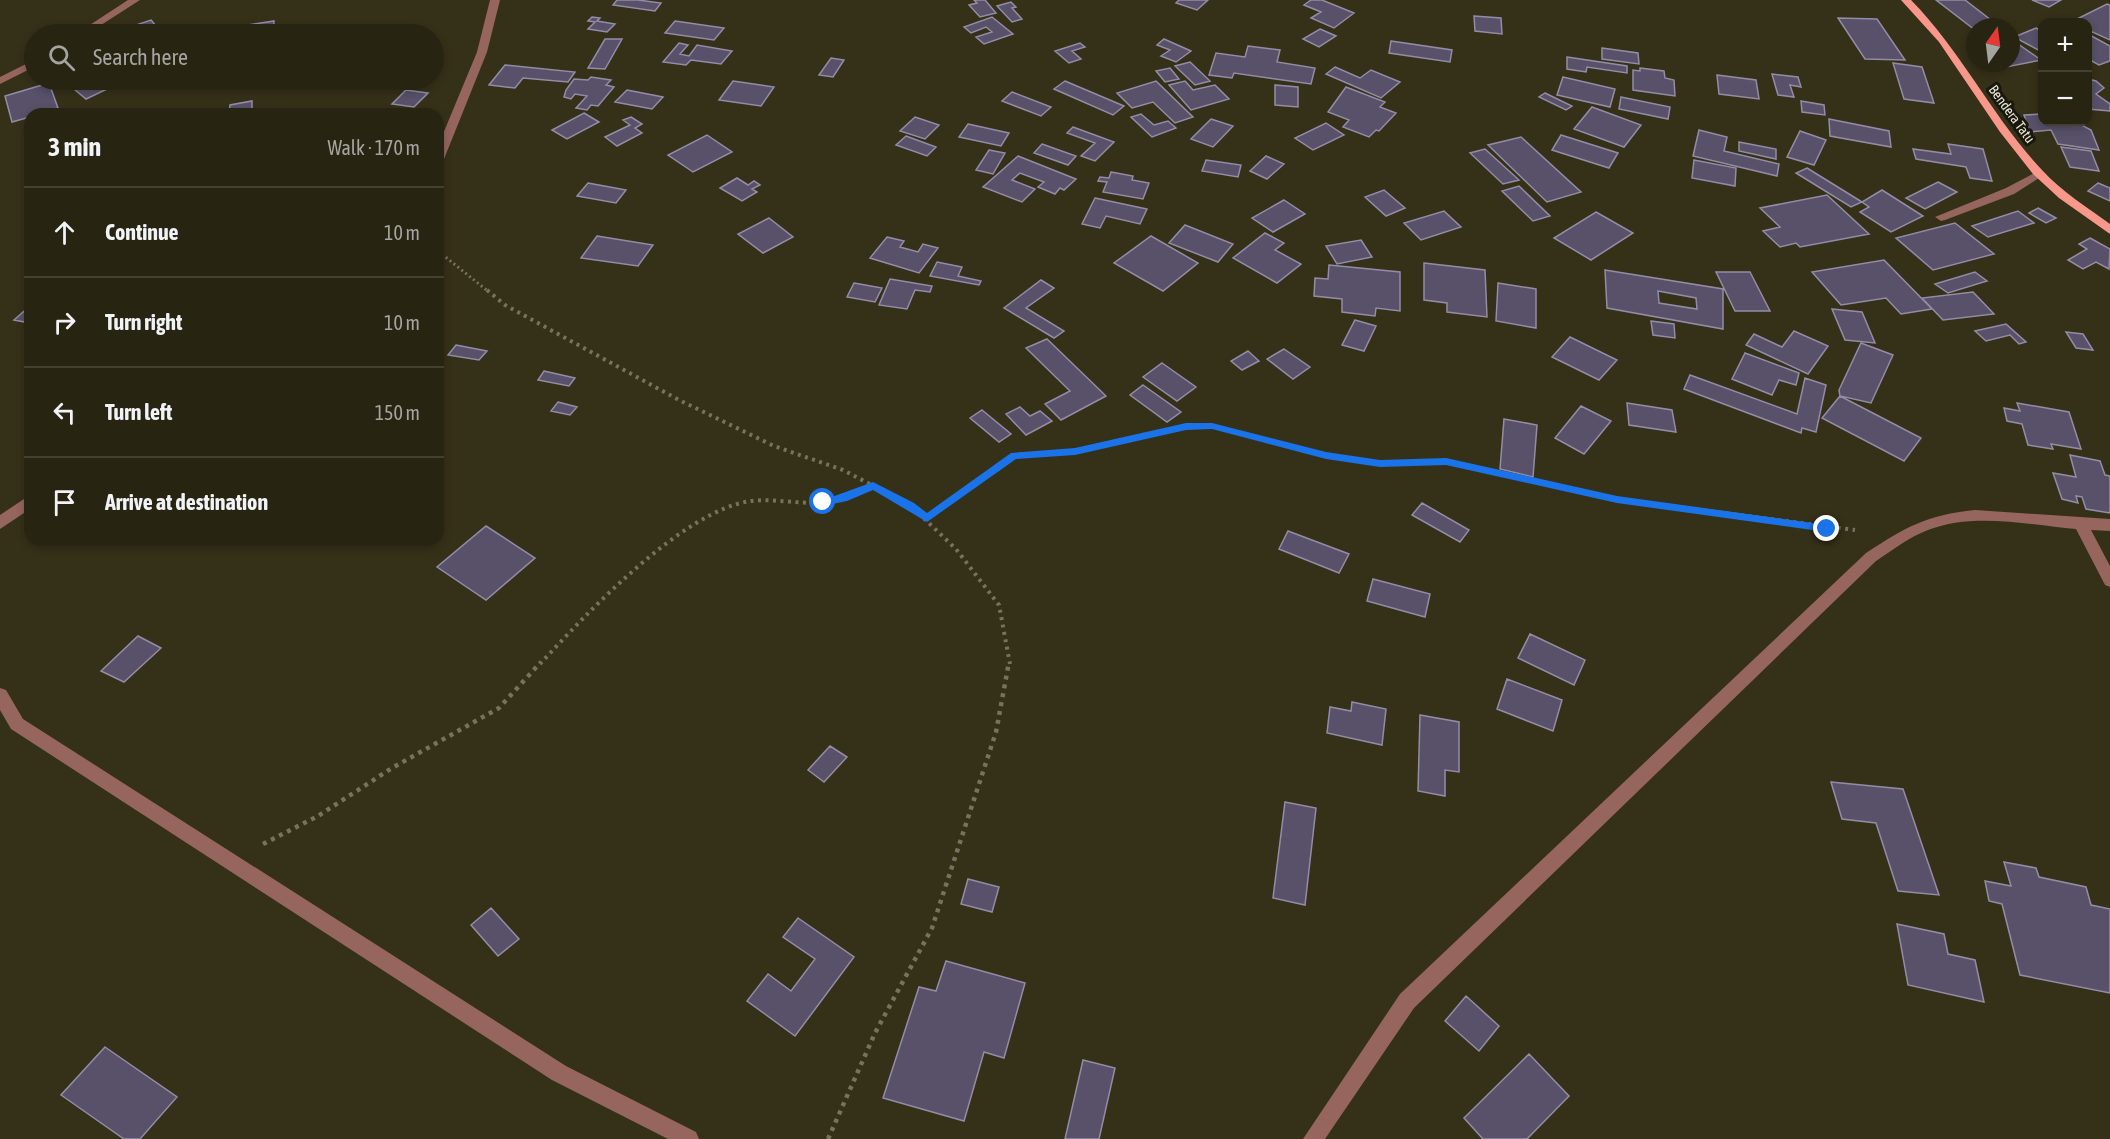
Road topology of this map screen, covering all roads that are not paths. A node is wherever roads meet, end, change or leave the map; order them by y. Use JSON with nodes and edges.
{"nodes":[{"id":1,"x":135,"y":0,"type":"edge"},
{"id":2,"x":495,"y":0,"type":"edge"},
{"id":3,"x":1906,"y":0,"type":"edge"},
{"id":4,"x":97,"y":24,"type":"edge"},
{"id":5,"x":24,"y":68,"type":"edge"},
{"id":6,"x":0,"y":81,"type":"edge"},
{"id":7,"x":444,"y":144,"type":"edge"},
{"id":8,"x":2038,"y":174,"type":"junction"},
{"id":9,"x":1941,"y":217,"type":"dead end"},
{"id":10,"x":2110,"y":230,"type":"edge"},
{"id":11,"x":24,"y":505,"type":"edge"},
{"id":12,"x":0,"y":523,"type":"edge"},
{"id":13,"x":2081,"y":525,"type":"junction"},
{"id":14,"x":2110,"y":525,"type":"edge"},
{"id":15,"x":2110,"y":581,"type":"edge"},
{"id":16,"x":0,"y":695,"type":"edge"},
{"id":17,"x":689,"y":1139,"type":"edge"},
{"id":18,"x":1313,"y":1139,"type":"edge"}],
"edges":[{"from":1,"to":4,"type":"street"},
{"from":2,"to":7,"type":"street"},
{"from":3,"to":8,"type":"main road","name":"Bendera Tatu"},
{"from":5,"to":6,"type":"street"},
{"from":8,"to":9,"type":"street"},
{"from":8,"to":10,"type":"main road","name":"Bendera Tatu"},
{"from":11,"to":12,"type":"street"},
{"from":13,"to":14,"type":"street"},
{"from":13,"to":15,"type":"street"},
{"from":13,"to":18,"type":"street"},
{"from":16,"to":17,"type":"street"}]}
